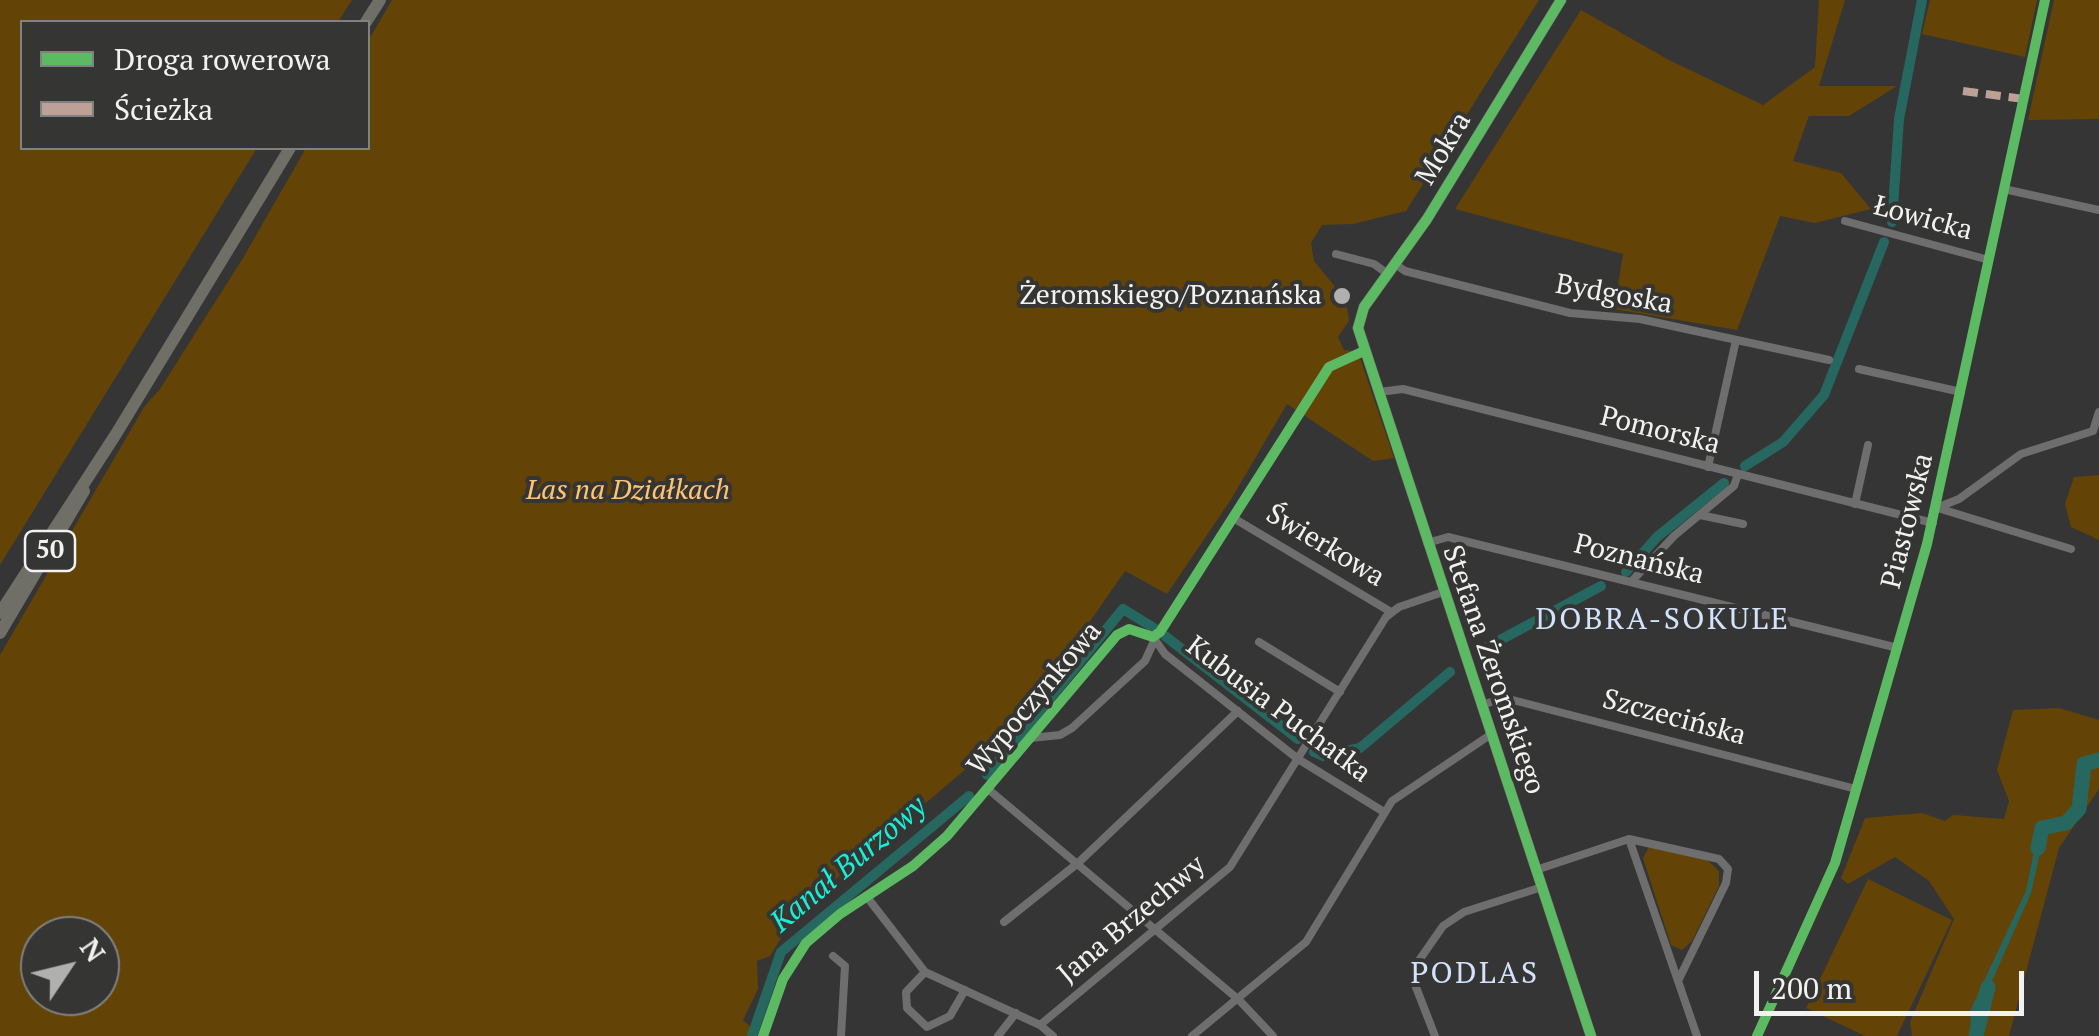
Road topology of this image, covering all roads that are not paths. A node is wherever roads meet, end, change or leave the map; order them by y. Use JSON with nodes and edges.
{"nodes":[{"id":1,"x":1561,"y":0,"type":"edge"},
{"id":2,"x":2046,"y":0,"type":"edge"},
{"id":3,"x":289,"y":150,"type":"edge"},
{"id":4,"x":2004,"y":189,"type":"junction"},
{"id":5,"x":2099,"y":210,"type":"edge"},
{"id":6,"x":1844,"y":221,"type":"dead end"},
{"id":7,"x":1336,"y":254,"type":"dead end"},
{"id":8,"x":1989,"y":260,"type":"junction"},
{"id":9,"x":1391,"y":270,"type":"junction"},
{"id":10,"x":1359,"y":316,"type":"joint"},
{"id":11,"x":1736,"y":340,"type":"junction"},
{"id":12,"x":1364,"y":352,"type":"junction"},
{"id":13,"x":1829,"y":360,"type":"dead end"},
{"id":14,"x":1860,"y":369,"type":"dead end"},
{"id":15,"x":1962,"y":392,"type":"junction"},
{"id":16,"x":1376,"y":393,"type":"junction"},
{"id":17,"x":2099,"y":412,"type":"edge"},
{"id":18,"x":2096,"y":433,"type":"edge"},
{"id":19,"x":1868,"y":445,"type":"dead end"},
{"id":20,"x":96,"y":466,"type":"junction"},
{"id":21,"x":1708,"y":467,"type":"junction"},
{"id":22,"x":1738,"y":474,"type":"junction"},
{"id":23,"x":1855,"y":504,"type":"junction"},
{"id":24,"x":1936,"y":508,"type":"junction"},
{"id":25,"x":1700,"y":515,"type":"junction"},
{"id":26,"x":1236,"y":519,"type":"junction"},
{"id":27,"x":1932,"y":523,"type":"junction"},
{"id":28,"x":1742,"y":524,"type":"dead end"},
{"id":29,"x":1427,"y":543,"type":"junction"},
{"id":30,"x":2071,"y":549,"type":"dead end"},
{"id":31,"x":1631,"y":582,"type":"junction"},
{"id":32,"x":1442,"y":592,"type":"junction"},
{"id":33,"x":1391,"y":612,"type":"junction"},
{"id":34,"x":0,"y":613,"type":"edge"},
{"id":35,"x":0,"y":633,"type":"edge"},
{"id":36,"x":1152,"y":636,"type":"junction"},
{"id":37,"x":1258,"y":642,"type":"dead end"},
{"id":38,"x":1898,"y":648,"type":"junction"},
{"id":39,"x":1340,"y":692,"type":"junction"},
{"id":40,"x":1481,"y":706,"type":"junction"},
{"id":41,"x":1238,"y":710,"type":"junction"},
{"id":42,"x":1490,"y":735,"type":"junction"},
{"id":43,"x":1031,"y":738,"type":"junction"},
{"id":44,"x":1298,"y":759,"type":"junction"},
{"id":45,"x":988,"y":789,"type":"junction"},
{"id":46,"x":1856,"y":790,"type":"junction"},
{"id":47,"x":1384,"y":812,"type":"junction"},
{"id":48,"x":1629,"y":839,"type":"junction"},
{"id":49,"x":1078,"y":863,"type":"junction"},
{"id":50,"x":1536,"y":870,"type":"junction"},
{"id":51,"x":1542,"y":887,"type":"junction"},
{"id":52,"x":868,"y":897,"type":"junction"},
{"id":53,"x":1004,"y":922,"type":"dead end"},
{"id":54,"x":1158,"y":930,"type":"junction"},
{"id":55,"x":832,"y":956,"type":"dead end"},
{"id":56,"x":925,"y":972,"type":"junction"},
{"id":57,"x":1678,"y":981,"type":"junction"},
{"id":58,"x":964,"y":990,"type":"junction"},
{"id":59,"x":1239,"y":1000,"type":"junction"},
{"id":60,"x":1016,"y":1013,"type":"junction"},
{"id":61,"x":1040,"y":1025,"type":"junction"},
{"id":62,"x":763,"y":1036,"type":"edge"},
{"id":63,"x":841,"y":1036,"type":"edge"},
{"id":64,"x":998,"y":1036,"type":"edge"},
{"id":65,"x":1054,"y":1036,"type":"edge"},
{"id":66,"x":1192,"y":1036,"type":"edge"},
{"id":67,"x":1273,"y":1036,"type":"edge"},
{"id":68,"x":1434,"y":1036,"type":"edge"},
{"id":69,"x":1591,"y":1036,"type":"edge"},
{"id":70,"x":1698,"y":1036,"type":"edge"},
{"id":71,"x":1757,"y":1036,"type":"edge"}],
"edges":[{"from":1,"to":9,"type":"street","name":"Mokra"},
{"from":2,"to":4,"type":"street","name":"Piastowska"},
{"from":3,"to":20,"type":"main road","number":"50"},
{"from":4,"to":5,"type":"street"},
{"from":4,"to":8,"type":"street","name":"Piastowska"},
{"from":6,"to":8,"type":"street","name":"Łowicka"},
{"from":7,"to":9,"type":"street","name":"Bydgoska"},
{"from":8,"to":15,"type":"street","name":"Piastowska"},
{"from":9,"to":10,"type":"street","name":"Mokra"},
{"from":9,"to":11,"type":"street","name":"Bydgoska"},
{"from":10,"to":12,"type":"street","name":"Stefana Żeromskiego"},
{"from":11,"to":13,"type":"street","name":"Bydgoska"},
{"from":11,"to":21,"type":"street"},
{"from":12,"to":16,"type":"street","name":"Stefana Żeromskiego"},
{"from":12,"to":26,"type":"street","name":"Wypoczynkowa"},
{"from":14,"to":15,"type":"street"},
{"from":15,"to":24,"type":"street","name":"Piastowska"},
{"from":16,"to":21,"type":"street","name":"Pomorska"},
{"from":16,"to":29,"type":"street","name":"Stefana Żeromskiego"},
{"from":17,"to":18,"type":"street"},
{"from":18,"to":24,"type":"street"},
{"from":19,"to":23,"type":"street"},
{"from":20,"to":34,"type":"main road","number":"50"},
{"from":20,"to":35,"type":"main road","number":"50"},
{"from":21,"to":22,"type":"street","name":"Pomorska"},
{"from":22,"to":23,"type":"street","name":"Pomorska"},
{"from":22,"to":25,"type":"street"},
{"from":23,"to":27,"type":"street","name":"Pomorska"},
{"from":24,"to":27,"type":"street","name":"Piastowska"},
{"from":24,"to":30,"type":"street"},
{"from":25,"to":28,"type":"street"},
{"from":25,"to":31,"type":"street"},
{"from":26,"to":33,"type":"street","name":"Świerkowa"},
{"from":26,"to":36,"type":"street","name":"Wypoczynkowa"},
{"from":27,"to":38,"type":"street","name":"Piastowska"},
{"from":29,"to":31,"type":"street","name":"Poznańska"},
{"from":29,"to":32,"type":"street","name":"Stefana Żeromskiego"},
{"from":31,"to":38,"type":"street","name":"Poznańska"},
{"from":32,"to":33,"type":"street"},
{"from":32,"to":40,"type":"street","name":"Stefana Żeromskiego"},
{"from":33,"to":39,"type":"street","name":"Jana Brzechwy"},
{"from":36,"to":41,"type":"street","name":"Kubusia Puchatka"},
{"from":36,"to":43,"type":"street","name":"Wypoczynkowa"},
{"from":36,"to":43,"type":"street","name":"Wypoczynkowa"},
{"from":37,"to":39,"type":"street"},
{"from":38,"to":46,"type":"street","name":"Piastowska"},
{"from":39,"to":44,"type":"street","name":"Jana Brzechwy"},
{"from":40,"to":42,"type":"street","name":"Stefana Żeromskiego"},
{"from":40,"to":46,"type":"street","name":"Szczecińska"},
{"from":41,"to":44,"type":"street","name":"Kubusia Puchatka"},
{"from":41,"to":49,"type":"street"},
{"from":42,"to":47,"type":"street"},
{"from":42,"to":50,"type":"street","name":"Stefana Żeromskiego"},
{"from":43,"to":45,"type":"street","name":"Wypoczynkowa"},
{"from":44,"to":47,"type":"street","name":"Kubusia Puchatka"},
{"from":44,"to":54,"type":"street","name":"Jana Brzechwy"},
{"from":45,"to":49,"type":"street"},
{"from":45,"to":52,"type":"street","name":"Wypoczynkowa"},
{"from":46,"to":71,"type":"street","name":"Piastowska"},
{"from":47,"to":59,"type":"street"},
{"from":48,"to":50,"type":"street"},
{"from":48,"to":57,"type":"street"},
{"from":48,"to":57,"type":"street"},
{"from":49,"to":53,"type":"street"},
{"from":49,"to":54,"type":"street"},
{"from":50,"to":51,"type":"street","name":"Stefana Żeromskiego"},
{"from":51,"to":68,"type":"street"},
{"from":51,"to":69,"type":"street","name":"Stefana Żeromskiego"},
{"from":52,"to":56,"type":"street"},
{"from":52,"to":62,"type":"street","name":"Wypoczynkowa"},
{"from":54,"to":59,"type":"street"},
{"from":54,"to":61,"type":"street","name":"Jana Brzechwy"},
{"from":55,"to":63,"type":"street"},
{"from":56,"to":58,"type":"street"},
{"from":56,"to":58,"type":"street"},
{"from":57,"to":70,"type":"street"},
{"from":58,"to":60,"type":"street"},
{"from":59,"to":66,"type":"street"},
{"from":59,"to":67,"type":"street"},
{"from":60,"to":61,"type":"street"},
{"from":60,"to":64,"type":"street"},
{"from":61,"to":65,"type":"street"}]}
